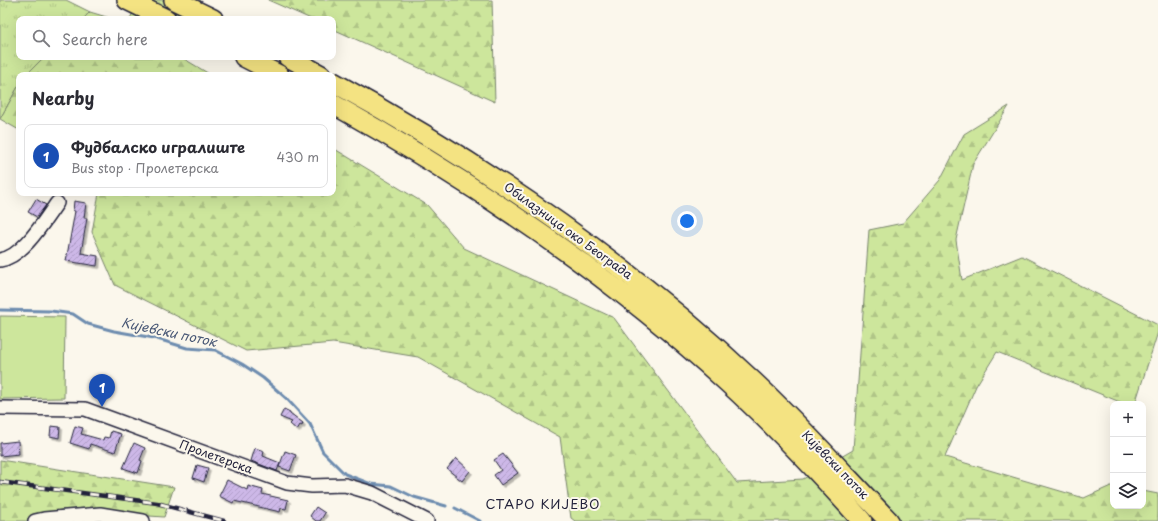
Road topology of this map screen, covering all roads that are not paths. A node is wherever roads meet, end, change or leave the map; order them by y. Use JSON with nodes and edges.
{"nodes":[{"id":1,"x":127,"y":0,"type":"edge"},
{"id":2,"x":174,"y":0,"type":"edge"},
{"id":3,"x":160,"y":16,"type":"edge"},
{"id":4,"x":207,"y":16,"type":"edge"},
{"id":5,"x":250,"y":60,"type":"edge"},
{"id":6,"x":294,"y":60,"type":"edge"},
{"id":7,"x":273,"y":72,"type":"edge"},
{"id":8,"x":316,"y":72,"type":"edge"},
{"id":9,"x":336,"y":84,"type":"edge"},
{"id":10,"x":336,"y":106,"type":"edge"},
{"id":11,"x":57,"y":203,"type":"dead end"},
{"id":12,"x":0,"y":260,"type":"edge"},
{"id":13,"x":0,"y":408,"type":"edge"},
{"id":14,"x":782,"y":409,"type":"joint"},
{"id":15,"x":766,"y":419,"type":"joint"},
{"id":16,"x":35,"y":521,"type":"edge"},
{"id":17,"x":143,"y":521,"type":"edge"},
{"id":18,"x":427,"y":521,"type":"edge"},
{"id":19,"x":862,"y":521,"type":"edge"},
{"id":20,"x":889,"y":521,"type":"edge"}],
"edges":[{"from":1,"to":3,"type":"highway"},
{"from":2,"to":4,"type":"highway"},
{"from":5,"to":7,"type":"highway"},
{"from":6,"to":8,"type":"highway"},
{"from":9,"to":14,"type":"highway","name":"Обилазница око Београда"},
{"from":10,"to":15,"type":"highway","name":"Обилазница око Београда"},
{"from":11,"to":12,"type":"street"},
{"from":13,"to":18,"type":"street","name":"Пролетерска"},
{"from":14,"to":20,"type":"highway","name":"Кијевски поток"},
{"from":15,"to":19,"type":"highway","name":"Кијевски поток"},
{"from":16,"to":17,"type":"street"}]}
